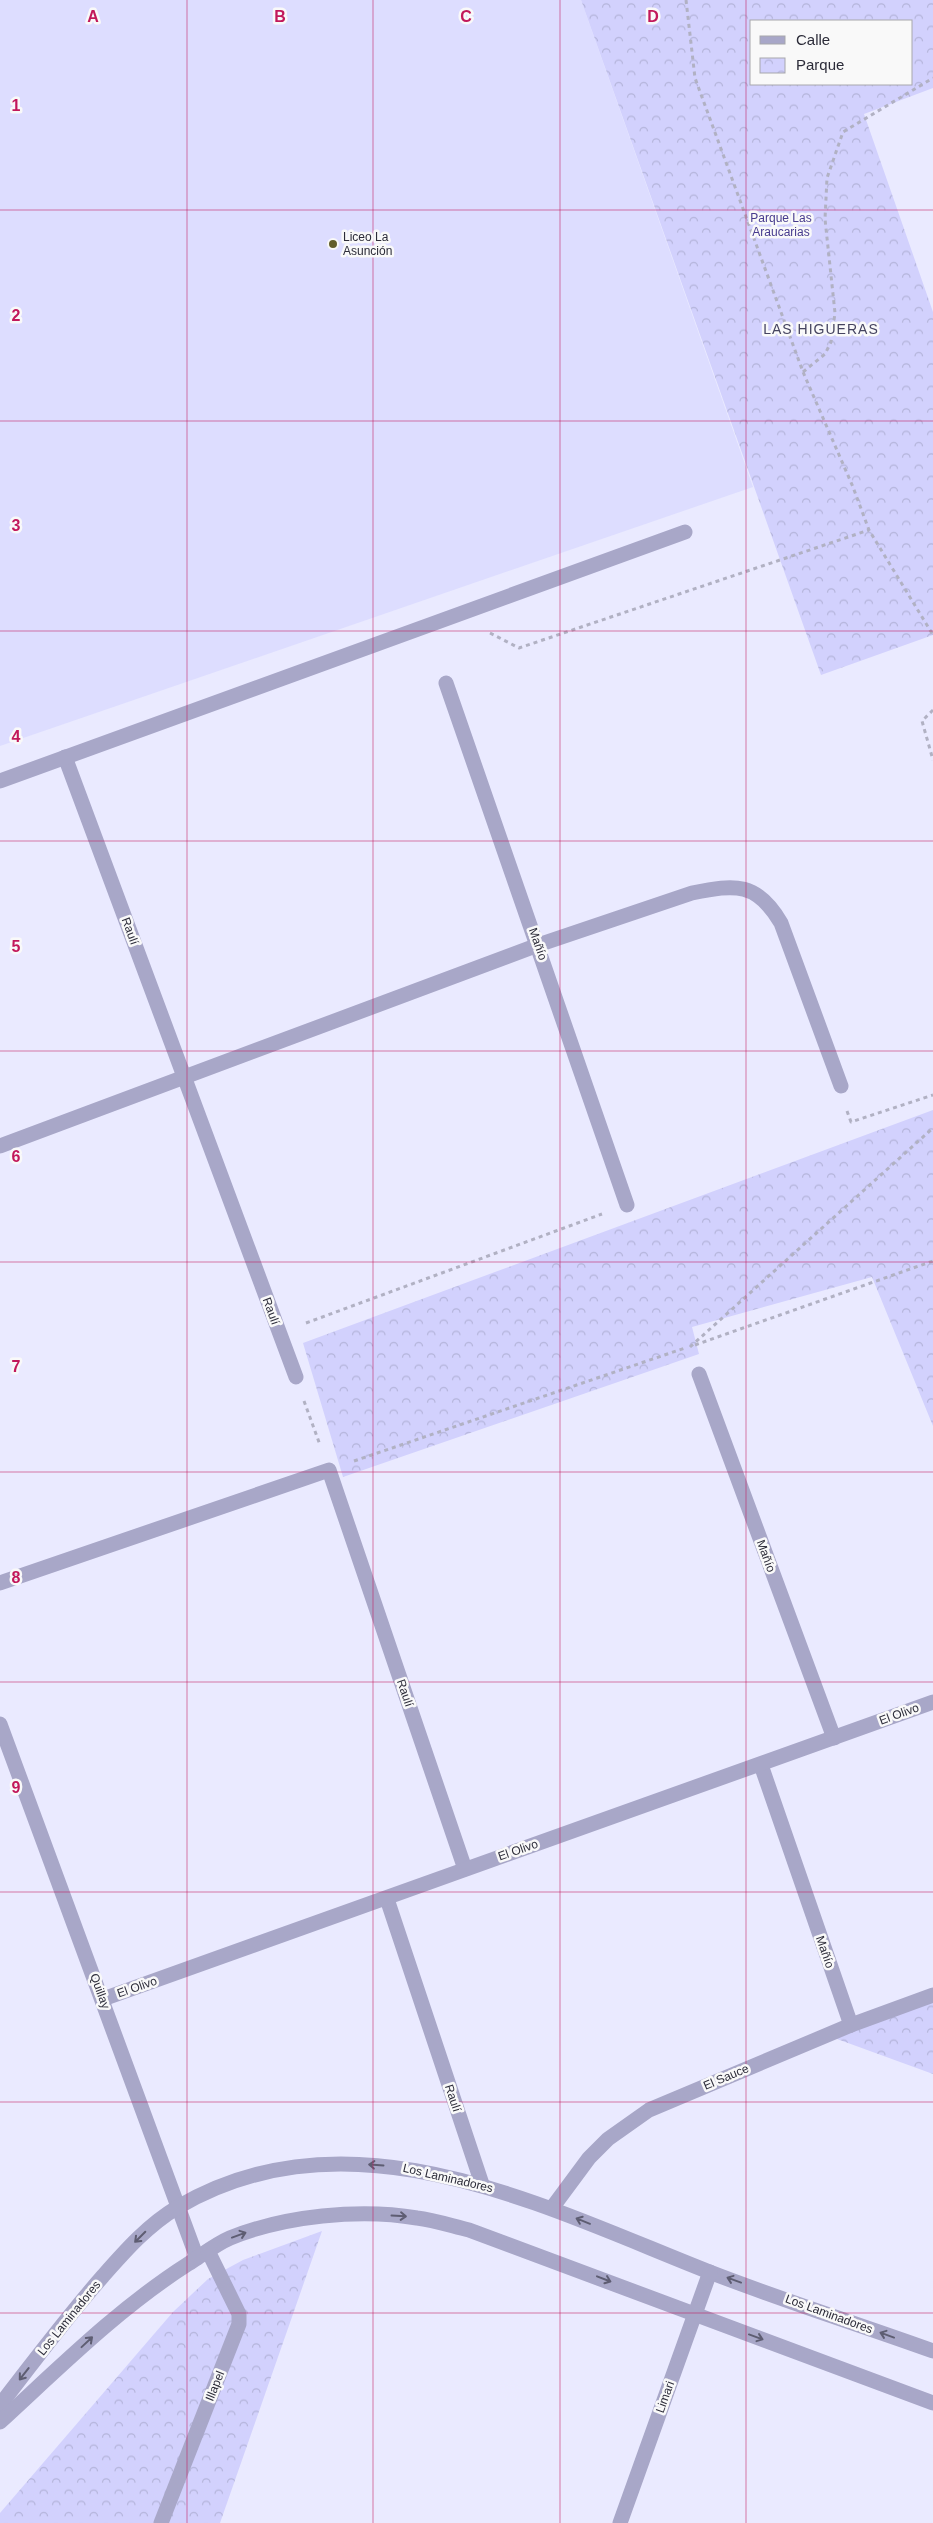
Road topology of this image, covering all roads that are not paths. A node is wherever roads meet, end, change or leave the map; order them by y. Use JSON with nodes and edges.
{"nodes":[{"id":1,"x":685,"y":532,"type":"dead end"},
{"id":2,"x":446,"y":683,"type":"dead end"},
{"id":3,"x":65,"y":757,"type":"junction"},
{"id":4,"x":0,"y":781,"type":"edge"},
{"id":5,"x":538,"y":945,"type":"junction"},
{"id":6,"x":184,"y":1077,"type":"junction"},
{"id":7,"x":841,"y":1086,"type":"road end"},
{"id":8,"x":0,"y":1146,"type":"edge"},
{"id":9,"x":628,"y":1205,"type":"road end"},
{"id":10,"x":698,"y":1374,"type":"dead end"},
{"id":11,"x":296,"y":1377,"type":"road end"},
{"id":12,"x":0,"y":1583,"type":"edge"},
{"id":13,"x":933,"y":1702,"type":"edge"},
{"id":14,"x":0,"y":1724,"type":"edge"},
{"id":15,"x":834,"y":1738,"type":"junction"},
{"id":16,"x":761,"y":1765,"type":"junction"},
{"id":17,"x":465,"y":1869,"type":"junction"},
{"id":18,"x":387,"y":1898,"type":"junction"},
{"id":19,"x":933,"y":1995,"type":"edge"},
{"id":20,"x":103,"y":1999,"type":"junction"},
{"id":21,"x":850,"y":2025,"type":"junction"},
{"id":22,"x":482,"y":2184,"type":"junction"},
{"id":23,"x":178,"y":2207,"type":"junction"},
{"id":24,"x":552,"y":2208,"type":"junction"},
{"id":25,"x":202,"y":2255,"type":"junction"},
{"id":26,"x":710,"y":2272,"type":"junction"},
{"id":27,"x":694,"y":2314,"type":"junction"},
{"id":28,"x":933,"y":2351,"type":"edge"},
{"id":29,"x":933,"y":2403,"type":"edge"},
{"id":30,"x":0,"y":2405,"type":"edge"},
{"id":31,"x":0,"y":2422,"type":"edge"},
{"id":32,"x":161,"y":2523,"type":"edge"},
{"id":33,"x":620,"y":2523,"type":"edge"}],
"edges":[{"from":1,"to":3,"type":"street"},
{"from":2,"to":5,"type":"street","name":"Mañío"},
{"from":3,"to":4,"type":"street"},
{"from":3,"to":6,"type":"street","name":"Raulí"},
{"from":5,"to":6,"type":"street"},
{"from":5,"to":7,"type":"street"},
{"from":5,"to":9,"type":"street","name":"Mañío"},
{"from":6,"to":8,"type":"street"},
{"from":6,"to":11,"type":"street","name":"Raulí"},
{"from":10,"to":15,"type":"street","name":"Mañío"},
{"from":12,"to":17,"type":"street","name":"Raulí"},
{"from":13,"to":15,"type":"street","name":"El Olivo"},
{"from":14,"to":20,"type":"street","name":"Quillay"},
{"from":15,"to":16,"type":"street","name":"El Olivo"},
{"from":16,"to":17,"type":"street","name":"El Olivo"},
{"from":16,"to":21,"type":"street","name":"Mañío"},
{"from":17,"to":18,"type":"street","name":"El Olivo"},
{"from":18,"to":20,"type":"street","name":"El Olivo"},
{"from":18,"to":22,"type":"street","name":"Raulí"},
{"from":19,"to":21,"type":"street","name":"El Sauce"},
{"from":20,"to":23,"type":"street","name":"Quillay"},
{"from":21,"to":24,"type":"street","name":"El Sauce"},
{"from":22,"to":23,"type":"street","name":"Los Laminadores","one_way":true},
{"from":22,"to":24,"type":"street","name":"Los Laminadores"},
{"from":23,"to":25,"type":"street","name":"Quillay"},
{"from":23,"to":30,"type":"street","name":"Los Laminadores","one_way":true},
{"from":26,"to":24,"type":"street","name":"Los Laminadores","one_way":true},
{"from":25,"to":27,"type":"street","name":"Los Laminadores","one_way":true},
{"from":31,"to":25,"type":"street","name":"Los Laminadores","one_way":true},
{"from":25,"to":32,"type":"street","name":"Illapel"},
{"from":26,"to":27,"type":"street","name":"Limari"},
{"from":28,"to":26,"type":"street","name":"Los Laminadores","one_way":true},
{"from":27,"to":29,"type":"street","name":"Los Laminadores","one_way":true},
{"from":27,"to":33,"type":"street","name":"Limari"}]}
